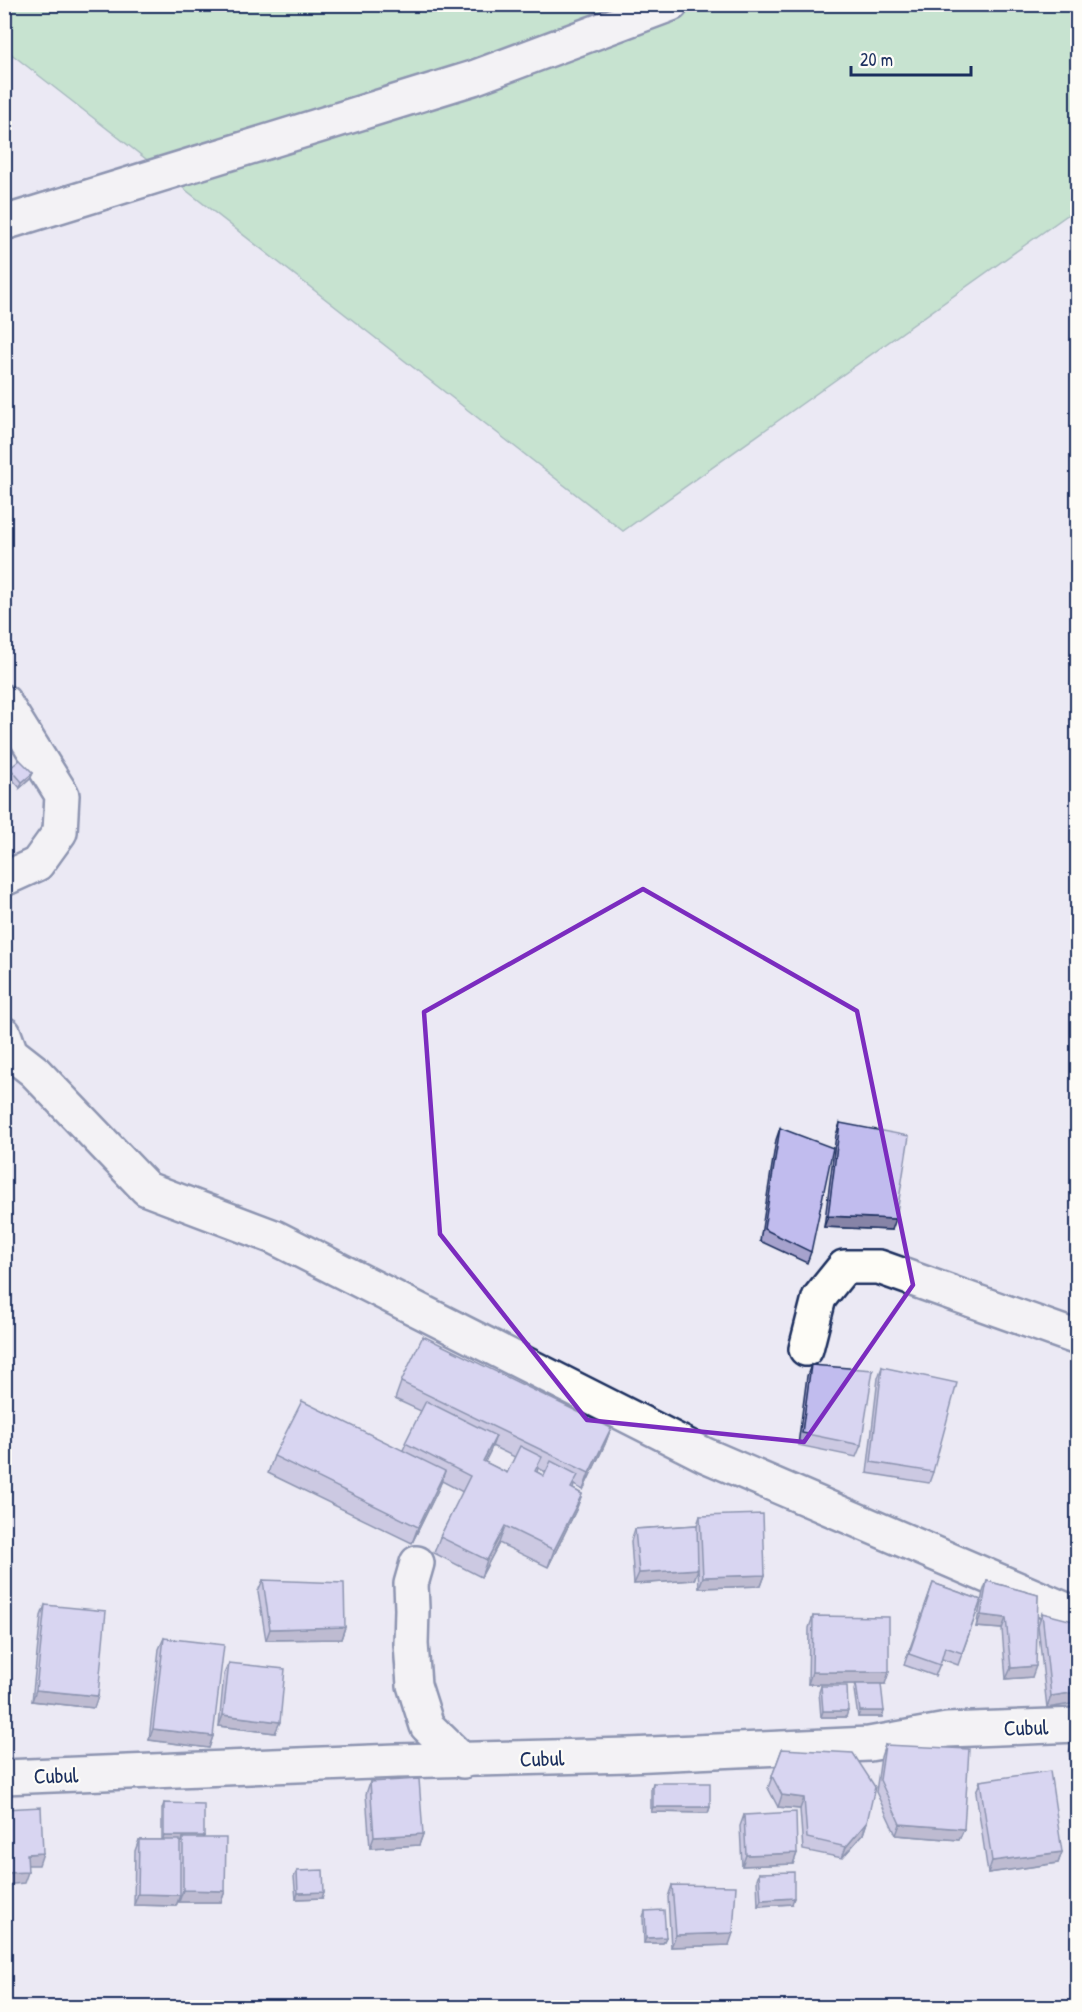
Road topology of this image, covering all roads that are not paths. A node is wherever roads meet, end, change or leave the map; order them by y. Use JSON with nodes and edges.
{"nodes":[{"id":1,"x":671,"y":4,"type":"edge"},
{"id":2,"x":4,"y":223,"type":"edge"},
{"id":3,"x":4,"y":702,"type":"edge"},
{"id":4,"x":4,"y":879,"type":"edge"},
{"id":5,"x":4,"y":1034,"type":"edge"},
{"id":6,"x":1077,"y":1338,"type":"edge"},
{"id":7,"x":806,"y":1349,"type":"dead end"},
{"id":8,"x":417,"y":1563,"type":"dead end"},
{"id":9,"x":1077,"y":1615,"type":"edge"},
{"id":10,"x":1077,"y":1725,"type":"edge"},
{"id":11,"x":463,"y":1761,"type":"junction"},
{"id":12,"x":4,"y":1777,"type":"edge"}],
"edges":[{"from":1,"to":2,"type":"street"},
{"from":3,"to":4,"type":"street"},
{"from":5,"to":9,"type":"street"},
{"from":6,"to":7,"type":"street"},
{"from":8,"to":11,"type":"street"},
{"from":10,"to":11,"type":"street","name":"Cubul"},
{"from":11,"to":12,"type":"street","name":"Cubul"}]}
